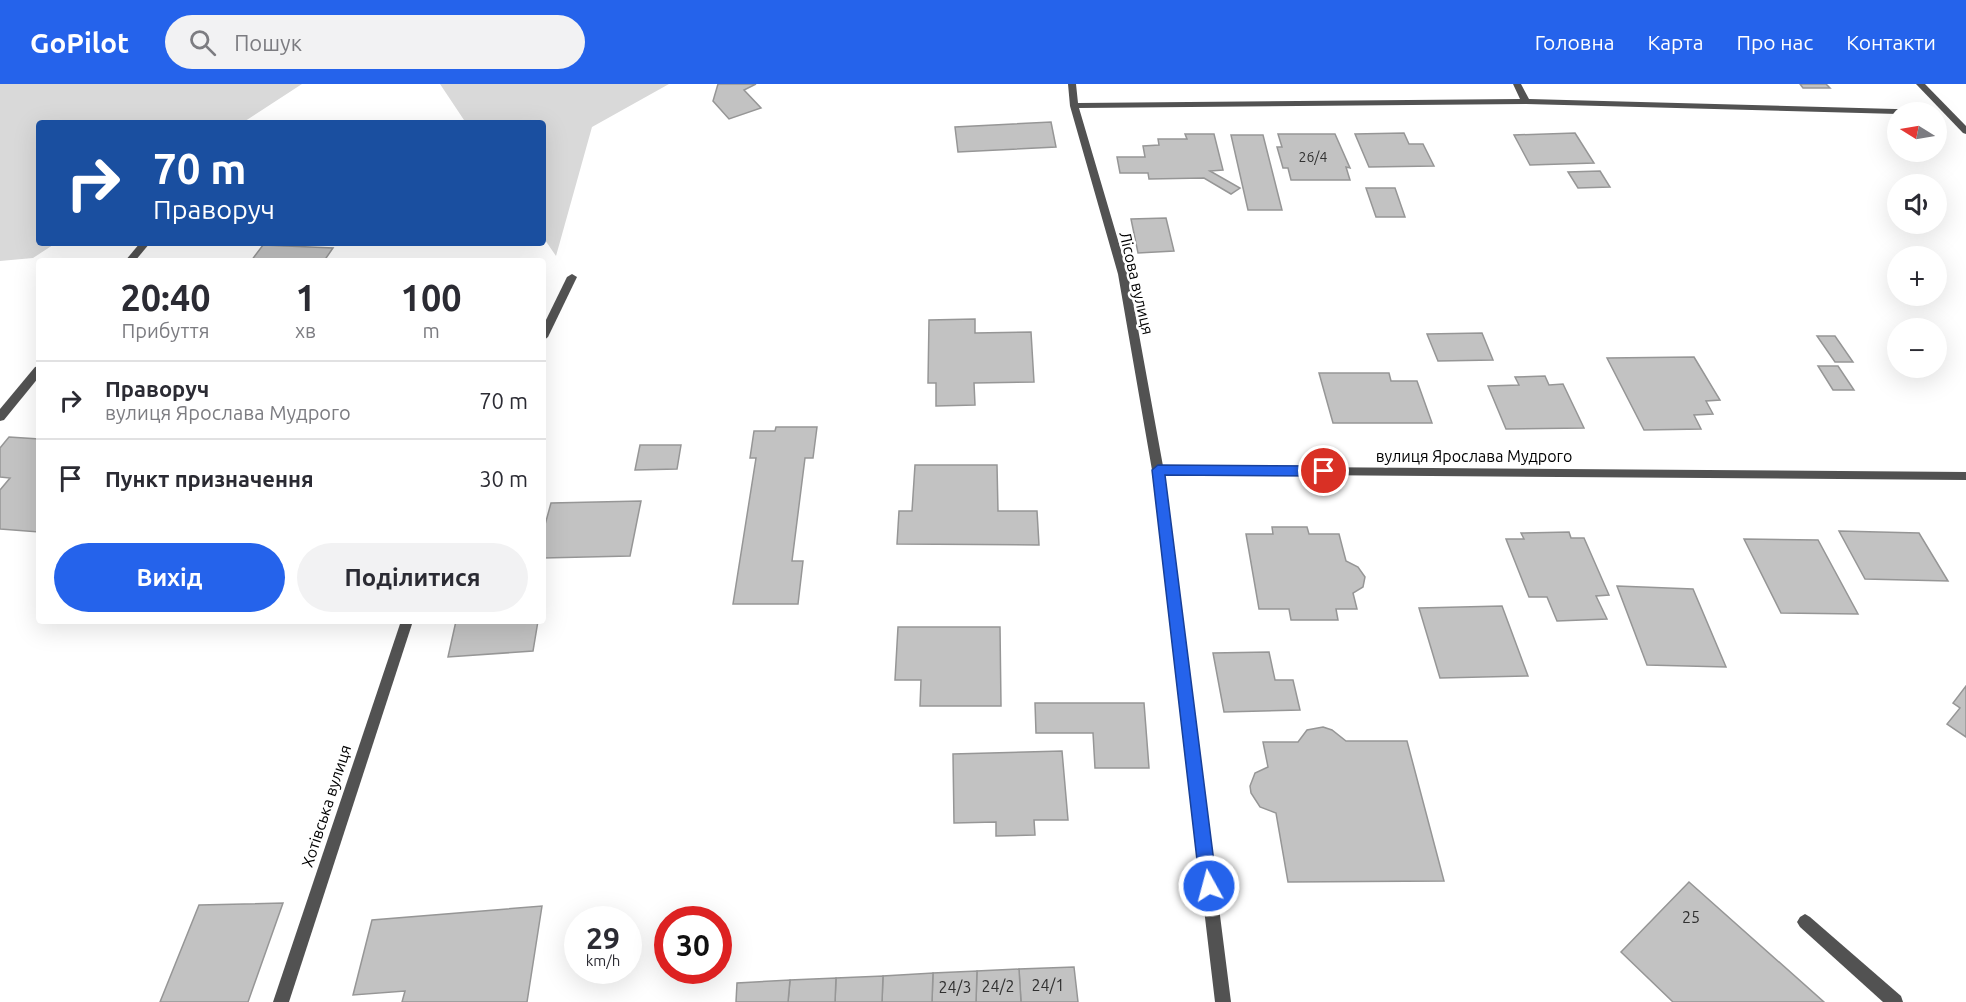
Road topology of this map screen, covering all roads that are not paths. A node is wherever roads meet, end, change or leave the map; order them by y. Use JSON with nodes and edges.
{"nodes":[{"id":1,"x":1072,"y":84,"type":"edge"},
{"id":2,"x":1517,"y":84,"type":"edge"},
{"id":3,"x":1920,"y":84,"type":"edge"},
{"id":4,"x":1526,"y":101,"type":"junction"},
{"id":5,"x":1074,"y":105,"type":"junction"},
{"id":6,"x":1887,"y":111,"type":"edge"},
{"id":7,"x":1949,"y":113,"type":"joint"},
{"id":8,"x":1966,"y":131,"type":"edge"},
{"id":9,"x":142,"y":246,"type":"edge"},
{"id":10,"x":132,"y":258,"type":"edge"},
{"id":11,"x":572,"y":277,"type":"dead end"},
{"id":12,"x":546,"y":331,"type":"edge"},
{"id":13,"x":36,"y":374,"type":"edge"},
{"id":14,"x":0,"y":417,"type":"edge"},
{"id":15,"x":1158,"y":470,"type":"junction"},
{"id":16,"x":1966,"y":476,"type":"edge"},
{"id":17,"x":406,"y":624,"type":"edge"},
{"id":18,"x":1805,"y":922,"type":"dead end"},
{"id":19,"x":281,"y":1002,"type":"edge"},
{"id":20,"x":1223,"y":1002,"type":"edge"},
{"id":21,"x":1895,"y":1002,"type":"edge"}],
"edges":[{"from":1,"to":5,"type":"street","name":"Лісова вулиця"},
{"from":2,"to":4,"type":"street"},
{"from":3,"to":7,"type":"street"},
{"from":4,"to":5,"type":"street"},
{"from":4,"to":6,"type":"street"},
{"from":5,"to":15,"type":"street","name":"Лісова вулиця"},
{"from":7,"to":8,"type":"street"},
{"from":9,"to":10,"type":"street"},
{"from":11,"to":12,"type":"street"},
{"from":13,"to":14,"type":"street"},
{"from":15,"to":16,"type":"street","name":"вулиця Ярослава Мудрого"},
{"from":15,"to":20,"type":"street"},
{"from":17,"to":19,"type":"street","name":"Хотівська вулиця"},
{"from":18,"to":21,"type":"street"}]}
